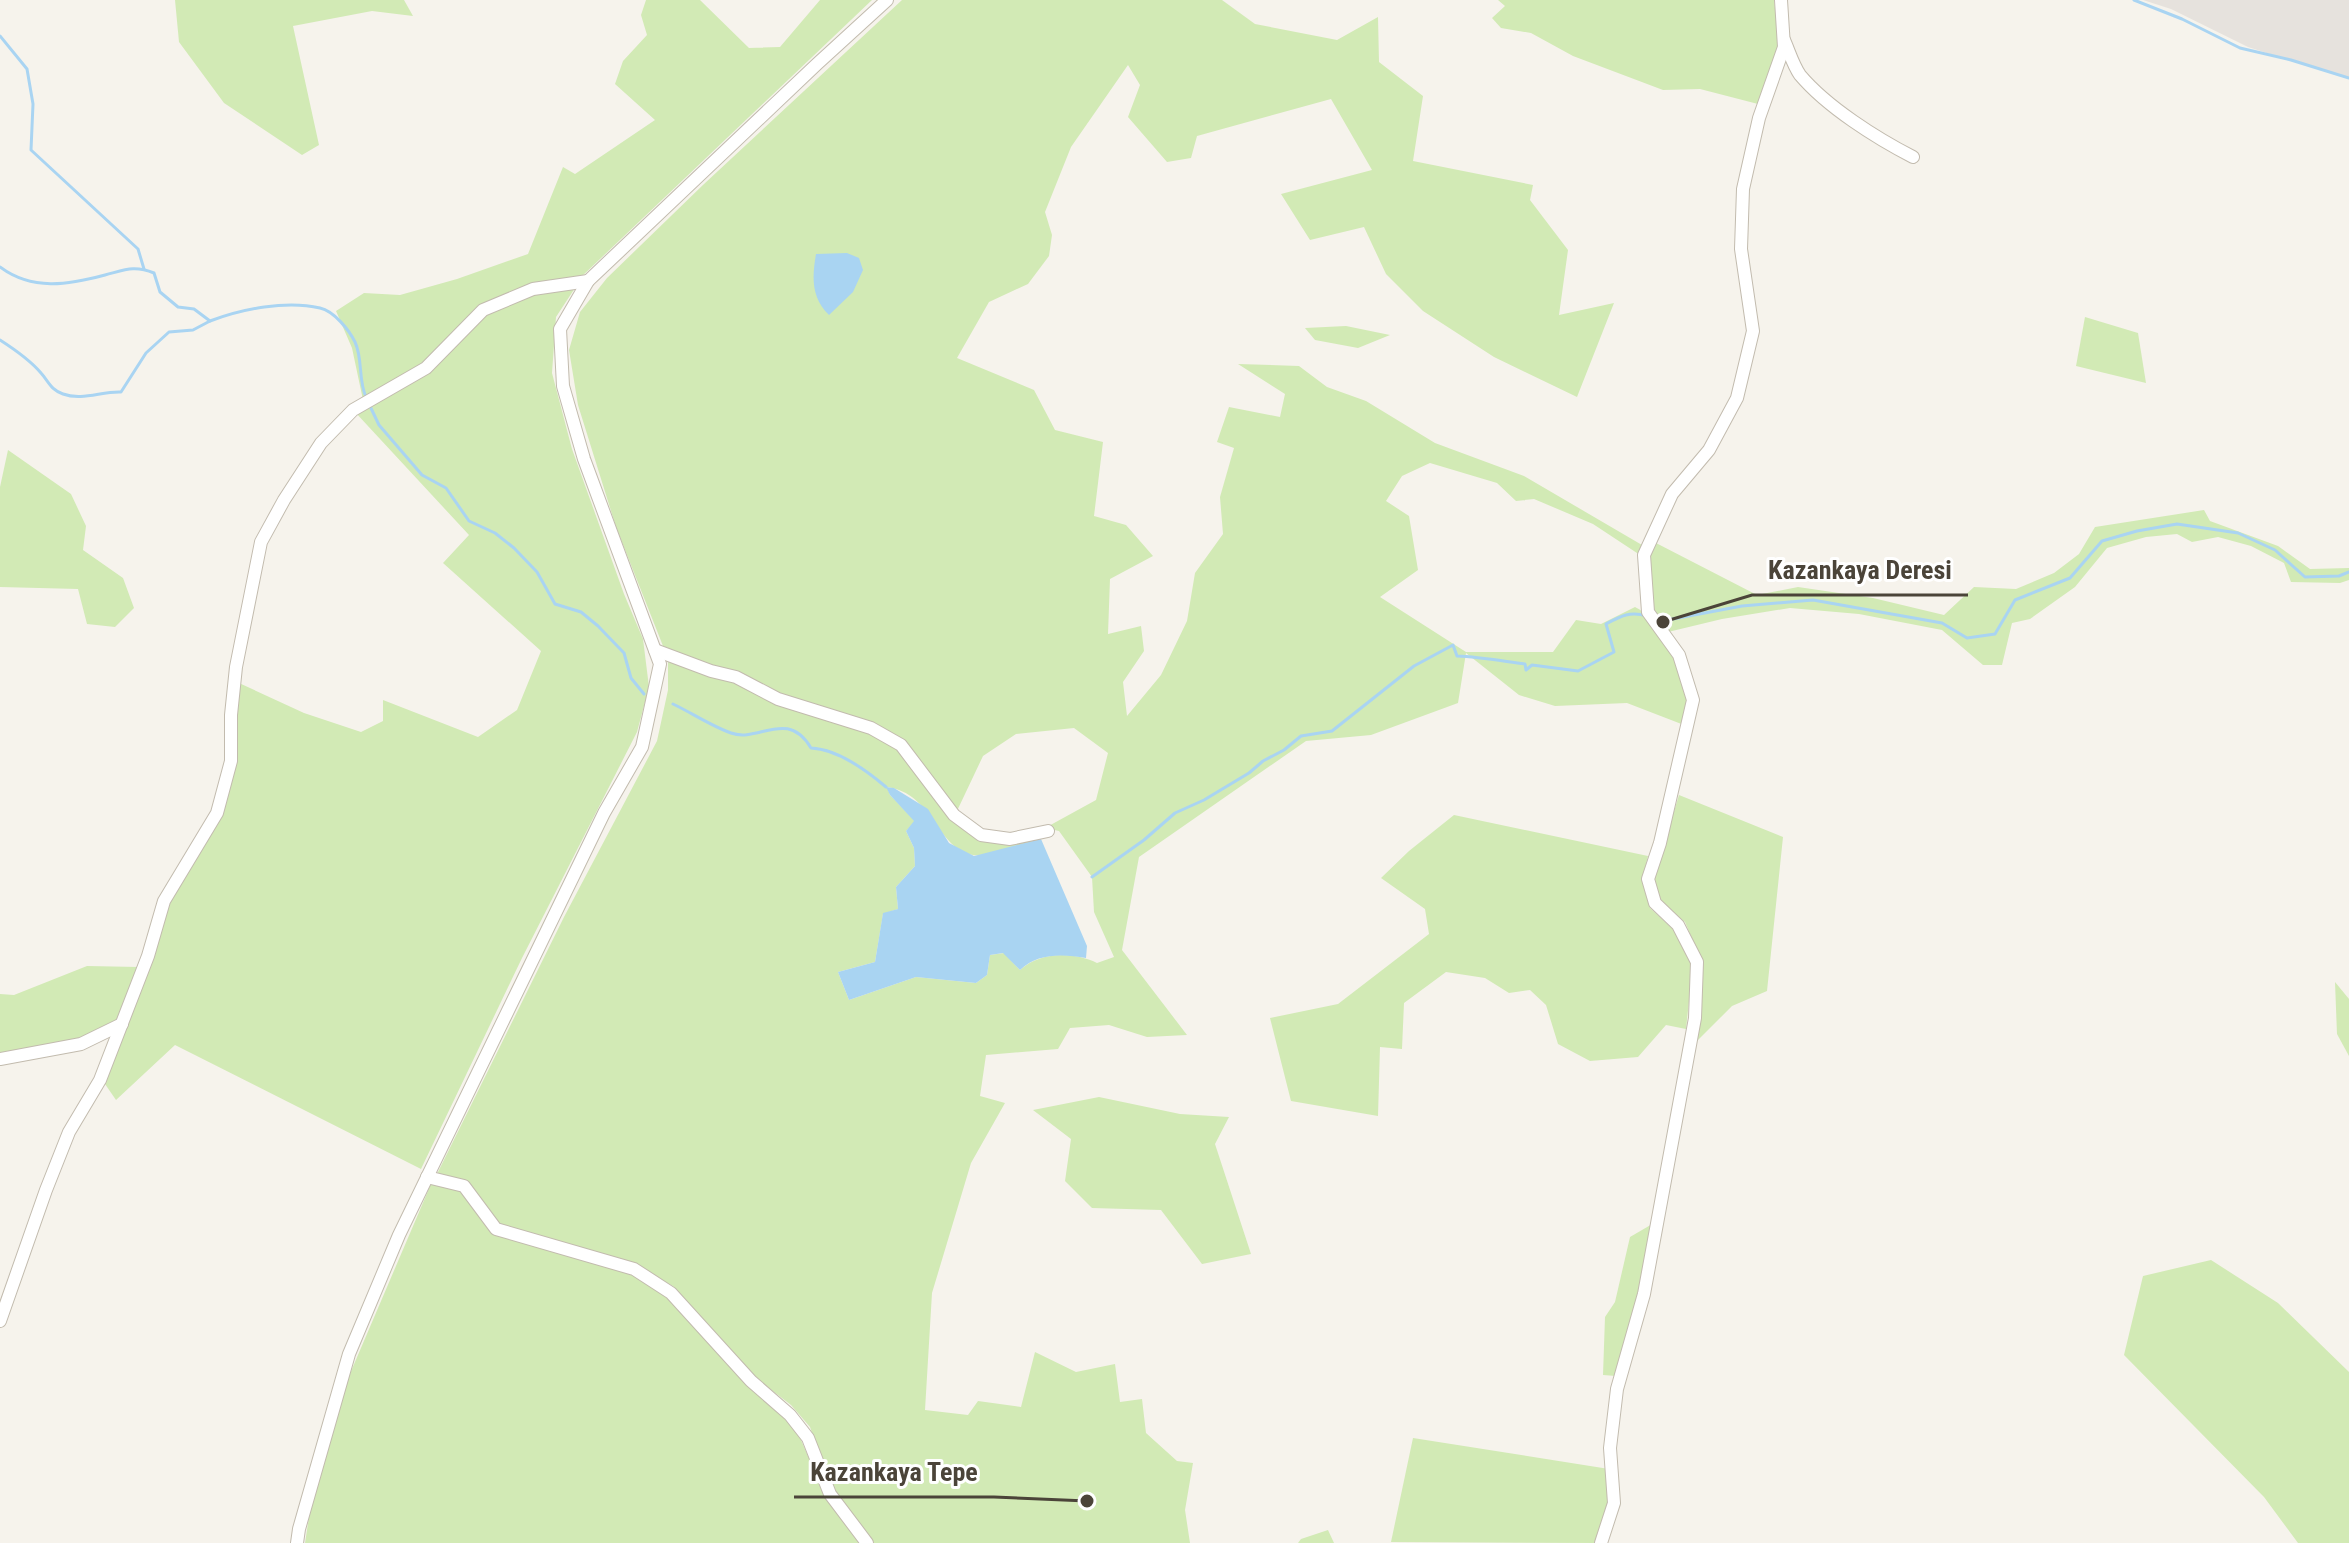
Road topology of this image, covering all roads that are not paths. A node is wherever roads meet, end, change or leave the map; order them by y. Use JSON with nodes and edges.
{"nodes":[{"id":1,"x":887,"y":0,"type":"edge"},
{"id":2,"x":1781,"y":0,"type":"edge"},
{"id":3,"x":1783,"y":37,"type":"junction"},
{"id":4,"x":1913,"y":157,"type":"dead end"},
{"id":5,"x":588,"y":281,"type":"junction"},
{"id":6,"x":655,"y":650,"type":"junction"},
{"id":7,"x":1048,"y":831,"type":"dead end"},
{"id":8,"x":122,"y":1024,"type":"junction"},
{"id":9,"x":0,"y":1059,"type":"edge"},
{"id":10,"x":427,"y":1177,"type":"junction"},
{"id":11,"x":0,"y":1321,"type":"edge"},
{"id":12,"x":297,"y":1543,"type":"edge"},
{"id":13,"x":867,"y":1543,"type":"edge"},
{"id":14,"x":1601,"y":1543,"type":"edge"}],
"edges":[{"from":1,"to":5,"type":"street"},
{"from":2,"to":3,"type":"street"},
{"from":3,"to":4,"type":"street"},
{"from":3,"to":14,"type":"street"},
{"from":5,"to":6,"type":"street"},
{"from":5,"to":8,"type":"street"},
{"from":6,"to":7,"type":"street"},
{"from":6,"to":10,"type":"street"},
{"from":8,"to":9,"type":"street"},
{"from":8,"to":11,"type":"street"},
{"from":10,"to":12,"type":"street"},
{"from":10,"to":13,"type":"street"}]}
